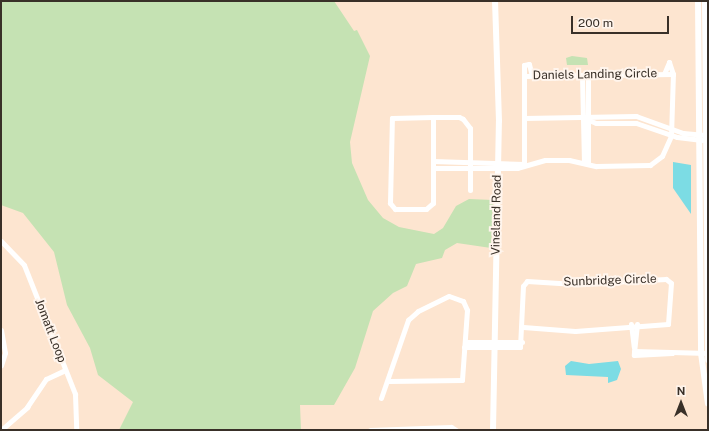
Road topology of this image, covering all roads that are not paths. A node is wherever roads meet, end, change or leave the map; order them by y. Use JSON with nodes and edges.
{"nodes":[{"id":1,"x":495,"y":1,"type":"edge"},
{"id":2,"x":698,"y":1,"type":"edge"},
{"id":3,"x":701,"y":1,"type":"edge"},
{"id":4,"x":705,"y":1,"type":"edge"},
{"id":5,"x":705,"y":8,"type":"junction"},
{"id":6,"x":664,"y":74,"type":"junction"},
{"id":7,"x":673,"y":74,"type":"junction"},
{"id":8,"x":585,"y":75,"type":"junction"},
{"id":9,"x":524,"y":76,"type":"junction"},
{"id":10,"x":532,"y":76,"type":"junction"},
{"id":11,"x":433,"y":117,"type":"junction"},
{"id":12,"x":524,"y":118,"type":"junction"},
{"id":13,"x":586,"y":119,"type":"junction"},
{"id":14,"x":672,"y":129,"type":"junction"},
{"id":15,"x":671,"y":136,"type":"junction"},
{"id":16,"x":683,"y":136,"type":"junction"},
{"id":17,"x":699,"y":137,"type":"junction"},
{"id":18,"x":707,"y":137,"type":"edge"},
{"id":19,"x":433,"y":162,"type":"junction"},
{"id":20,"x":470,"y":162,"type":"junction"},
{"id":21,"x":586,"y":163,"type":"junction"},
{"id":22,"x":481,"y":164,"type":"junction"},
{"id":23,"x":524,"y":164,"type":"junction"},
{"id":24,"x":498,"y":165,"type":"junction"},
{"id":25,"x":433,"y":168,"type":"junction"},
{"id":26,"x":470,"y":168,"type":"junction"},
{"id":27,"x":470,"y":190,"type":"dead end"},
{"id":28,"x":1,"y":241,"type":"edge"},
{"id":29,"x":634,"y":324,"type":"junction"},
{"id":30,"x":523,"y":327,"type":"junction"},
{"id":31,"x":1,"y":330,"type":"edge"},
{"id":32,"x":465,"y":345,"type":"junction"},
{"id":33,"x":495,"y":346,"type":"junction"},
{"id":34,"x":705,"y":352,"type":"edge"},
{"id":35,"x":708,"y":360,"type":"edge"},
{"id":36,"x":1,"y":365,"type":"edge"},
{"id":37,"x":65,"y":370,"type":"junction"},
{"id":38,"x":389,"y":381,"type":"junction"},
{"id":39,"x":381,"y":398,"type":"dead end"},
{"id":40,"x":708,"y":404,"type":"edge"},
{"id":41,"x":413,"y":429,"type":"edge"},
{"id":42,"x":1,"y":430,"type":"edge"},
{"id":43,"x":76,"y":430,"type":"edge"},
{"id":44,"x":370,"y":430,"type":"edge"},
{"id":45,"x":456,"y":430,"type":"edge"},
{"id":46,"x":493,"y":430,"type":"edge"}],
"edges":[{"from":1,"to":24,"type":"main road","name":"Vineland Road"},
{"from":2,"to":17,"type":"main road"},
{"from":3,"to":5,"type":"main road"},
{"from":4,"to":5,"type":"main road"},
{"from":5,"to":18,"type":"main road"},
{"from":6,"to":7,"type":"street","name":"Daniels Landing Circle"},
{"from":6,"to":7,"type":"street"},
{"from":6,"to":8,"type":"street","name":"Daniels Landing Circle"},
{"from":7,"to":14,"type":"street","name":"Daniels Landing Circle"},
{"from":8,"to":10,"type":"street","name":"Daniels Landing Circle"},
{"from":8,"to":13,"type":"street"},
{"from":9,"to":10,"type":"street","name":"Daniels Landing Circle"},
{"from":9,"to":10,"type":"street"},
{"from":9,"to":12,"type":"street","name":"Daniels Landing Circle"},
{"from":11,"to":19,"type":"street"},
{"from":11,"to":20,"type":"street"},
{"from":11,"to":25,"type":"street"},
{"from":12,"to":13,"type":"street"},
{"from":12,"to":23,"type":"street","name":"Daniels Landing Circle"},
{"from":13,"to":14,"type":"street"},
{"from":13,"to":15,"type":"street"},
{"from":13,"to":21,"type":"street"},
{"from":14,"to":15,"type":"street","name":"Daniels Landing Circle"},
{"from":14,"to":16,"type":"street"},
{"from":15,"to":16,"type":"street"},
{"from":15,"to":21,"type":"street","name":"Daniels Landing Circle"},
{"from":16,"to":17,"type":"street"},
{"from":17,"to":18,"type":"street"},
{"from":17,"to":34,"type":"main road"},
{"from":18,"to":34,"type":"main road"},
{"from":19,"to":20,"type":"street"},
{"from":19,"to":25,"type":"street"},
{"from":20,"to":22,"type":"street"},
{"from":20,"to":26,"type":"street"},
{"from":21,"to":23,"type":"street","name":"Daniels Landing Circle"},
{"from":22,"to":24,"type":"street","name":"Daniels Landing Circle"},
{"from":22,"to":26,"type":"street"},
{"from":23,"to":24,"type":"street","name":"Daniels Landing Circle"},
{"from":24,"to":33,"type":"main road","name":"Vineland Road"},
{"from":25,"to":26,"type":"street"},
{"from":26,"to":27,"type":"street"},
{"from":28,"to":37,"type":"street","name":"Jomatt Loop"},
{"from":29,"to":30,"type":"street","name":"Sunbridge Circle"},
{"from":29,"to":30,"type":"street","name":"Sunbridge Circle"},
{"from":29,"to":34,"type":"street"},
{"from":30,"to":33,"type":"street","name":"Sunbridge Circle"},
{"from":31,"to":36,"type":"street"},
{"from":32,"to":33,"type":"street","name":"Sunbridge Circle"},
{"from":32,"to":38,"type":"street"},
{"from":32,"to":38,"type":"street"},
{"from":33,"to":46,"type":"main road","name":"Vineland Road"},
{"from":34,"to":35,"type":"main road"},
{"from":34,"to":40,"type":"main road"},
{"from":37,"to":42,"type":"street"},
{"from":37,"to":43,"type":"street","name":"Jomatt Loop"},
{"from":38,"to":39,"type":"street"},
{"from":41,"to":44,"type":"street"},
{"from":41,"to":45,"type":"street"}]}
